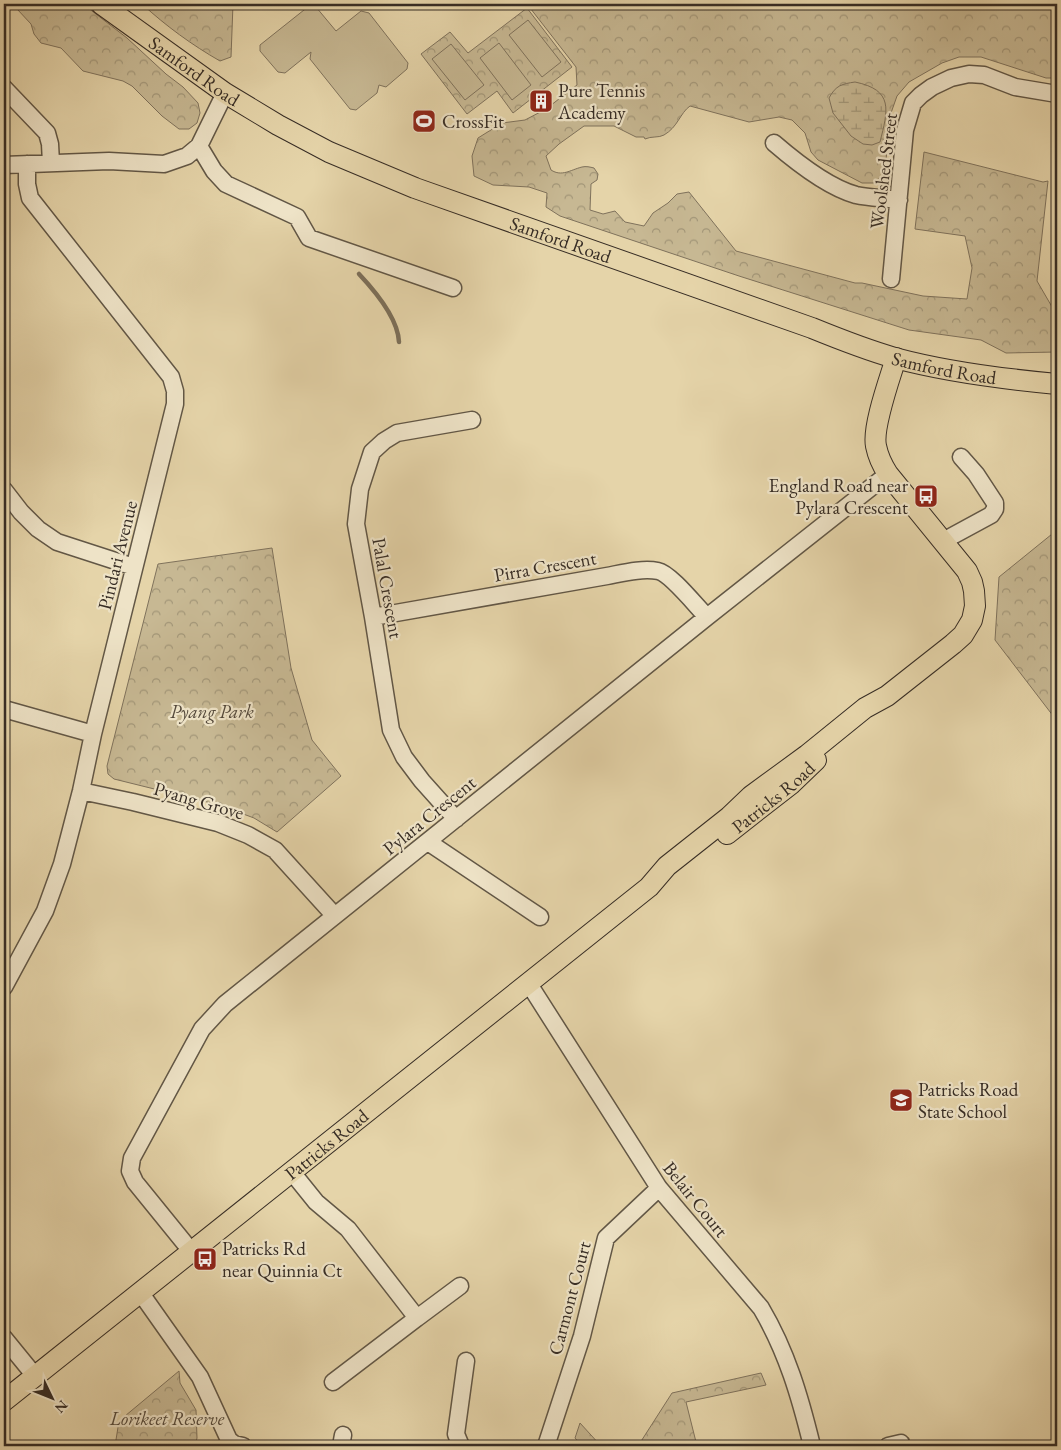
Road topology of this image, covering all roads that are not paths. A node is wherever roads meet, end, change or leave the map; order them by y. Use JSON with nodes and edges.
{"nodes":[{"id":1,"x":101,"y":4,"type":"edge"},
{"id":2,"x":4,"y":88,"type":"edge"},
{"id":3,"x":225,"y":93,"type":"junction"},
{"id":4,"x":1057,"y":94,"type":"edge"},
{"id":5,"x":774,"y":143,"type":"dead end"},
{"id":6,"x":199,"y":146,"type":"junction"},
{"id":7,"x":52,"y":163,"type":"junction"},
{"id":8,"x":27,"y":164,"type":"junction"},
{"id":9,"x":4,"y":165,"type":"edge"},
{"id":10,"x":898,"y":200,"type":"junction"},
{"id":11,"x":891,"y":279,"type":"dead end"},
{"id":12,"x":453,"y":288,"type":"dead end"},
{"id":13,"x":896,"y":358,"type":"junction"},
{"id":14,"x":1057,"y":384,"type":"edge"},
{"id":15,"x":472,"y":420,"type":"dead end"},
{"id":16,"x":961,"y":457,"type":"dead end"},
{"id":17,"x":888,"y":474,"type":"junction"},
{"id":18,"x":4,"y":490,"type":"edge"},
{"id":19,"x":943,"y":541,"type":"junction"},
{"id":20,"x":134,"y":567,"type":"junction"},
{"id":21,"x":374,"y":617,"type":"junction"},
{"id":22,"x":707,"y":617,"type":"junction"},
{"id":23,"x":4,"y":709,"type":"edge"},
{"id":24,"x":93,"y":734,"type":"junction"},
{"id":25,"x":81,"y":791,"type":"junction"},
{"id":26,"x":456,"y":819,"type":"junction"},
{"id":27,"x":428,"y":842,"type":"junction"},
{"id":28,"x":334,"y":916,"type":"junction"},
{"id":29,"x":540,"y":917,"type":"dead end"},
{"id":30,"x":6,"y":979,"type":"edge"},
{"id":31,"x":529,"y":984,"type":"junction"},
{"id":32,"x":291,"y":1171,"type":"junction"},
{"id":33,"x":659,"y":1188,"type":"junction"},
{"id":34,"x":191,"y":1251,"type":"junction"},
{"id":35,"x":460,"y":1286,"type":"dead end"},
{"id":36,"x":140,"y":1292,"type":"junction"},
{"id":37,"x":417,"y":1318,"type":"junction"},
{"id":38,"x":4,"y":1338,"type":"edge"},
{"id":39,"x":466,"y":1361,"type":"dead end"},
{"id":40,"x":34,"y":1376,"type":"junction"},
{"id":41,"x":334,"y":1382,"type":"dead end"},
{"id":42,"x":4,"y":1401,"type":"edge"},
{"id":43,"x":547,"y":1442,"type":"edge"},
{"id":44,"x":239,"y":1446,"type":"edge"},
{"id":45,"x":244,"y":1446,"type":"edge"},
{"id":46,"x":461,"y":1446,"type":"edge"},
{"id":47,"x":812,"y":1446,"type":"edge"}],
"edges":[{"from":1,"to":3,"type":"main road","name":"Samford Road"},
{"from":2,"to":7,"type":"street"},
{"from":3,"to":6,"type":"street"},
{"from":3,"to":13,"type":"main road","name":"Samford Road"},
{"from":4,"to":10,"type":"street","name":"Woolshed Street"},
{"from":5,"to":10,"type":"street"},
{"from":6,"to":7,"type":"street"},
{"from":6,"to":12,"type":"street"},
{"from":7,"to":8,"type":"street"},
{"from":8,"to":9,"type":"street"},
{"from":8,"to":20,"type":"street","name":"Pindari Avenue"},
{"from":10,"to":11,"type":"street","name":"Woolshed Street"},
{"from":13,"to":14,"type":"main road","name":"Samford Road"},
{"from":13,"to":17,"type":"main road"},
{"from":15,"to":21,"type":"street","name":"Palal Crescent"},
{"from":16,"to":19,"type":"street"},
{"from":17,"to":19,"type":"main road"},
{"from":17,"to":22,"type":"street","name":"Pylara Crescent"},
{"from":18,"to":20,"type":"street"},
{"from":19,"to":31,"type":"main road","name":"Patricks Road"},
{"from":20,"to":24,"type":"street","name":"Pindari Avenue"},
{"from":21,"to":22,"type":"street","name":"Pirra Crescent"},
{"from":21,"to":26,"type":"street","name":"Palal Crescent"},
{"from":22,"to":26,"type":"street","name":"Pylara Crescent"},
{"from":23,"to":24,"type":"street"},
{"from":24,"to":25,"type":"street","name":"Pindari Avenue"},
{"from":25,"to":28,"type":"street","name":"Pyang Grove"},
{"from":25,"to":30,"type":"street","name":"Pindari Avenue"},
{"from":26,"to":27,"type":"street","name":"Pylara Crescent"},
{"from":27,"to":28,"type":"street","name":"Pylara Crescent"},
{"from":27,"to":29,"type":"street"},
{"from":28,"to":34,"type":"street","name":"Pylara Crescent"},
{"from":31,"to":32,"type":"main road","name":"Patricks Road"},
{"from":31,"to":33,"type":"street","name":"Belair Court"},
{"from":32,"to":34,"type":"main road","name":"Patricks Road"},
{"from":32,"to":37,"type":"street"},
{"from":33,"to":43,"type":"street","name":"Carmont Court"},
{"from":33,"to":47,"type":"street","name":"Belair Court"},
{"from":34,"to":36,"type":"main road","name":"Patricks Road"},
{"from":35,"to":37,"type":"street"},
{"from":36,"to":40,"type":"main road","name":"Patricks Road"},
{"from":36,"to":44,"type":"street"},
{"from":37,"to":41,"type":"street"},
{"from":38,"to":40,"type":"street"},
{"from":39,"to":46,"type":"street"},
{"from":40,"to":42,"type":"main road","name":"Patricks Road"},
{"from":44,"to":45,"type":"street"}]}
